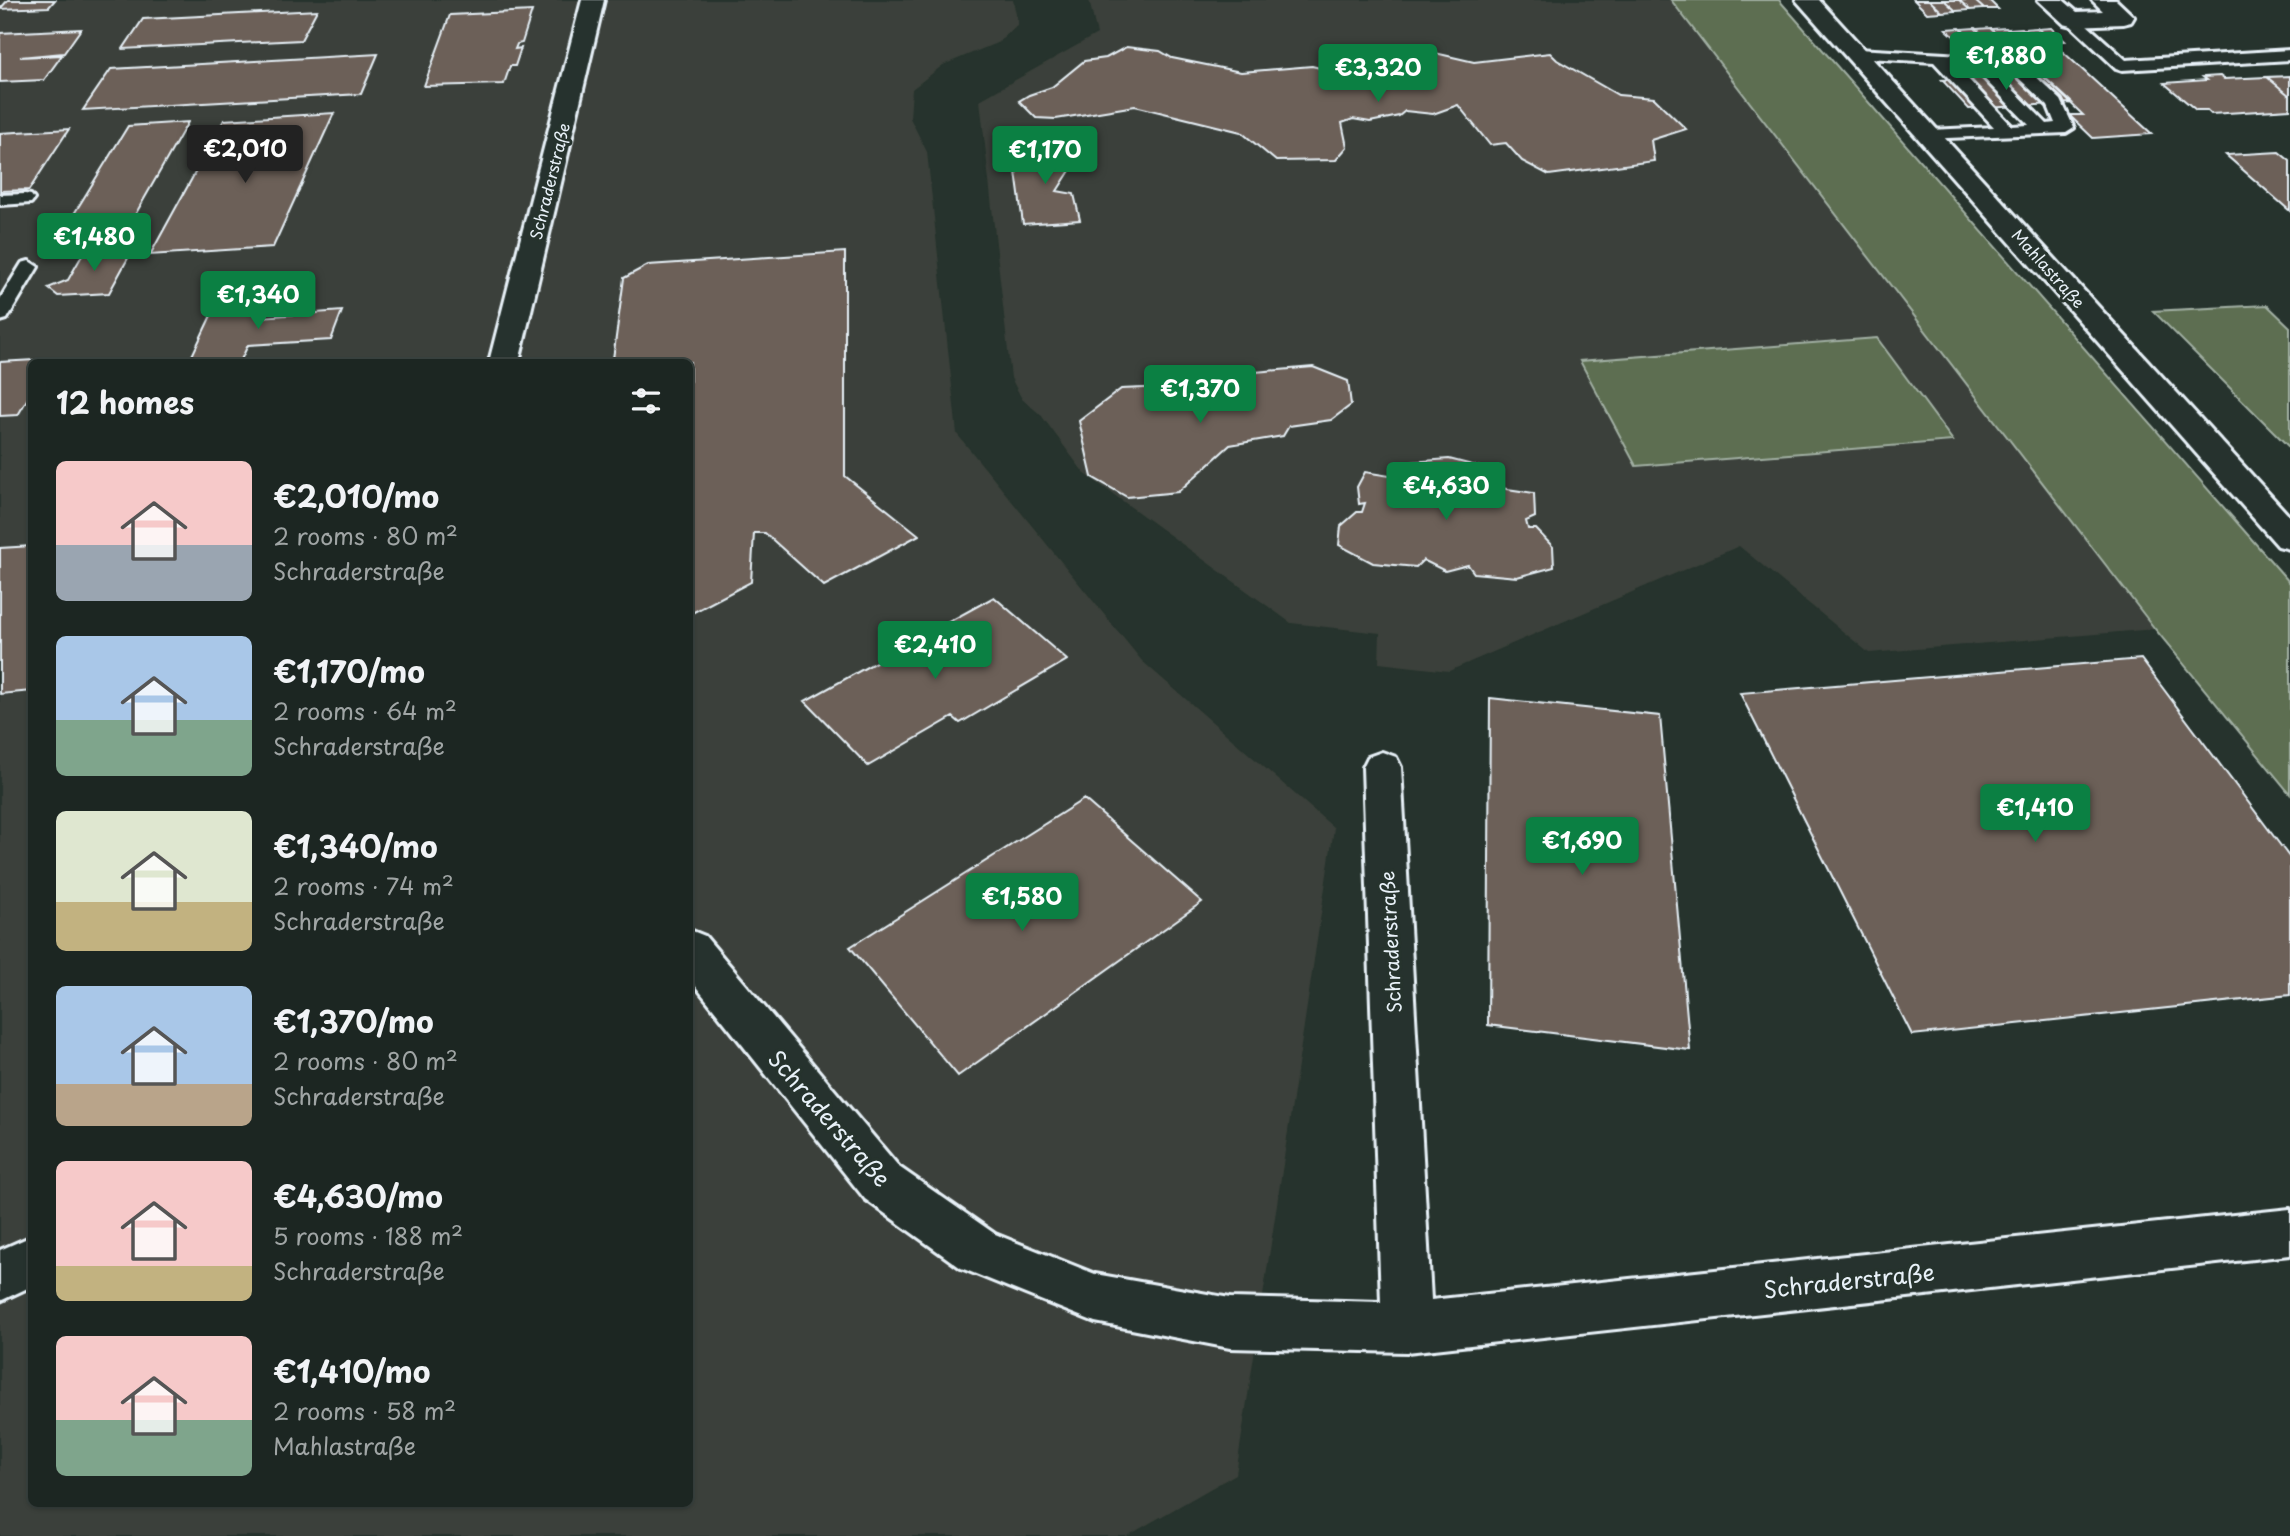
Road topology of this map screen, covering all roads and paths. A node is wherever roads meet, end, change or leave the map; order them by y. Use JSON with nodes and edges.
{"nodes":[{"id":1,"x":593,"y":0,"type":"edge"},
{"id":2,"x":1807,"y":0,"type":"edge"},
{"id":3,"x":2049,"y":0,"type":"edge"},
{"id":4,"x":2103,"y":0,"type":"edge"},
{"id":5,"x":2072,"y":19,"type":"junction"},
{"id":6,"x":1857,"y":54,"type":"junction"},
{"id":7,"x":2290,"y":55,"type":"edge"},
{"id":8,"x":1939,"y":58,"type":"junction"},
{"id":9,"x":1975,"y":60,"type":"junction"},
{"id":10,"x":2042,"y":129,"type":"junction"},
{"id":11,"x":2008,"y":131,"type":"junction"},
{"id":12,"x":1930,"y":135,"type":"junction"},
{"id":13,"x":25,"y":199,"type":"dead end"},
{"id":14,"x":0,"y":200,"type":"edge"},
{"id":15,"x":29,"y":267,"type":"dead end"},
{"id":16,"x":0,"y":315,"type":"edge"},
{"id":17,"x":505,"y":359,"type":"edge"},
{"id":18,"x":2290,"y":538,"type":"edge"},
{"id":19,"x":1382,"y":767,"type":"dead end"},
{"id":20,"x":693,"y":952,"type":"edge"},
{"id":21,"x":2290,"y":1232,"type":"edge"},
{"id":22,"x":28,"y":1261,"type":"edge"},
{"id":23,"x":0,"y":1277,"type":"edge"},
{"id":24,"x":1407,"y":1327,"type":"junction"}],
"edges":[{"from":1,"to":17,"type":"street","name":"Schraderstraße"},
{"from":2,"to":6,"type":"street","name":"Mahlastraße"},
{"from":3,"to":5,"type":"street"},
{"from":4,"to":5,"type":"street"},
{"from":5,"to":7,"type":"lane"},
{"from":6,"to":8,"type":"lane"},
{"from":6,"to":12,"type":"street","name":"Mahlastraße"},
{"from":8,"to":9,"type":"lane"},
{"from":8,"to":11,"type":"lane"},
{"from":9,"to":10,"type":"lane"},
{"from":9,"to":10,"type":"lane"},
{"from":10,"to":11,"type":"lane"},
{"from":11,"to":12,"type":"lane"},
{"from":12,"to":18,"type":"street","name":"Mahlastraße"},
{"from":13,"to":14,"type":"lane"},
{"from":15,"to":16,"type":"lane"},
{"from":19,"to":24,"type":"street","name":"Schraderstraße"},
{"from":20,"to":24,"type":"street","name":"Schraderstraße"},
{"from":21,"to":24,"type":"street","name":"Schraderstraße"},
{"from":22,"to":23,"type":"street"}]}
